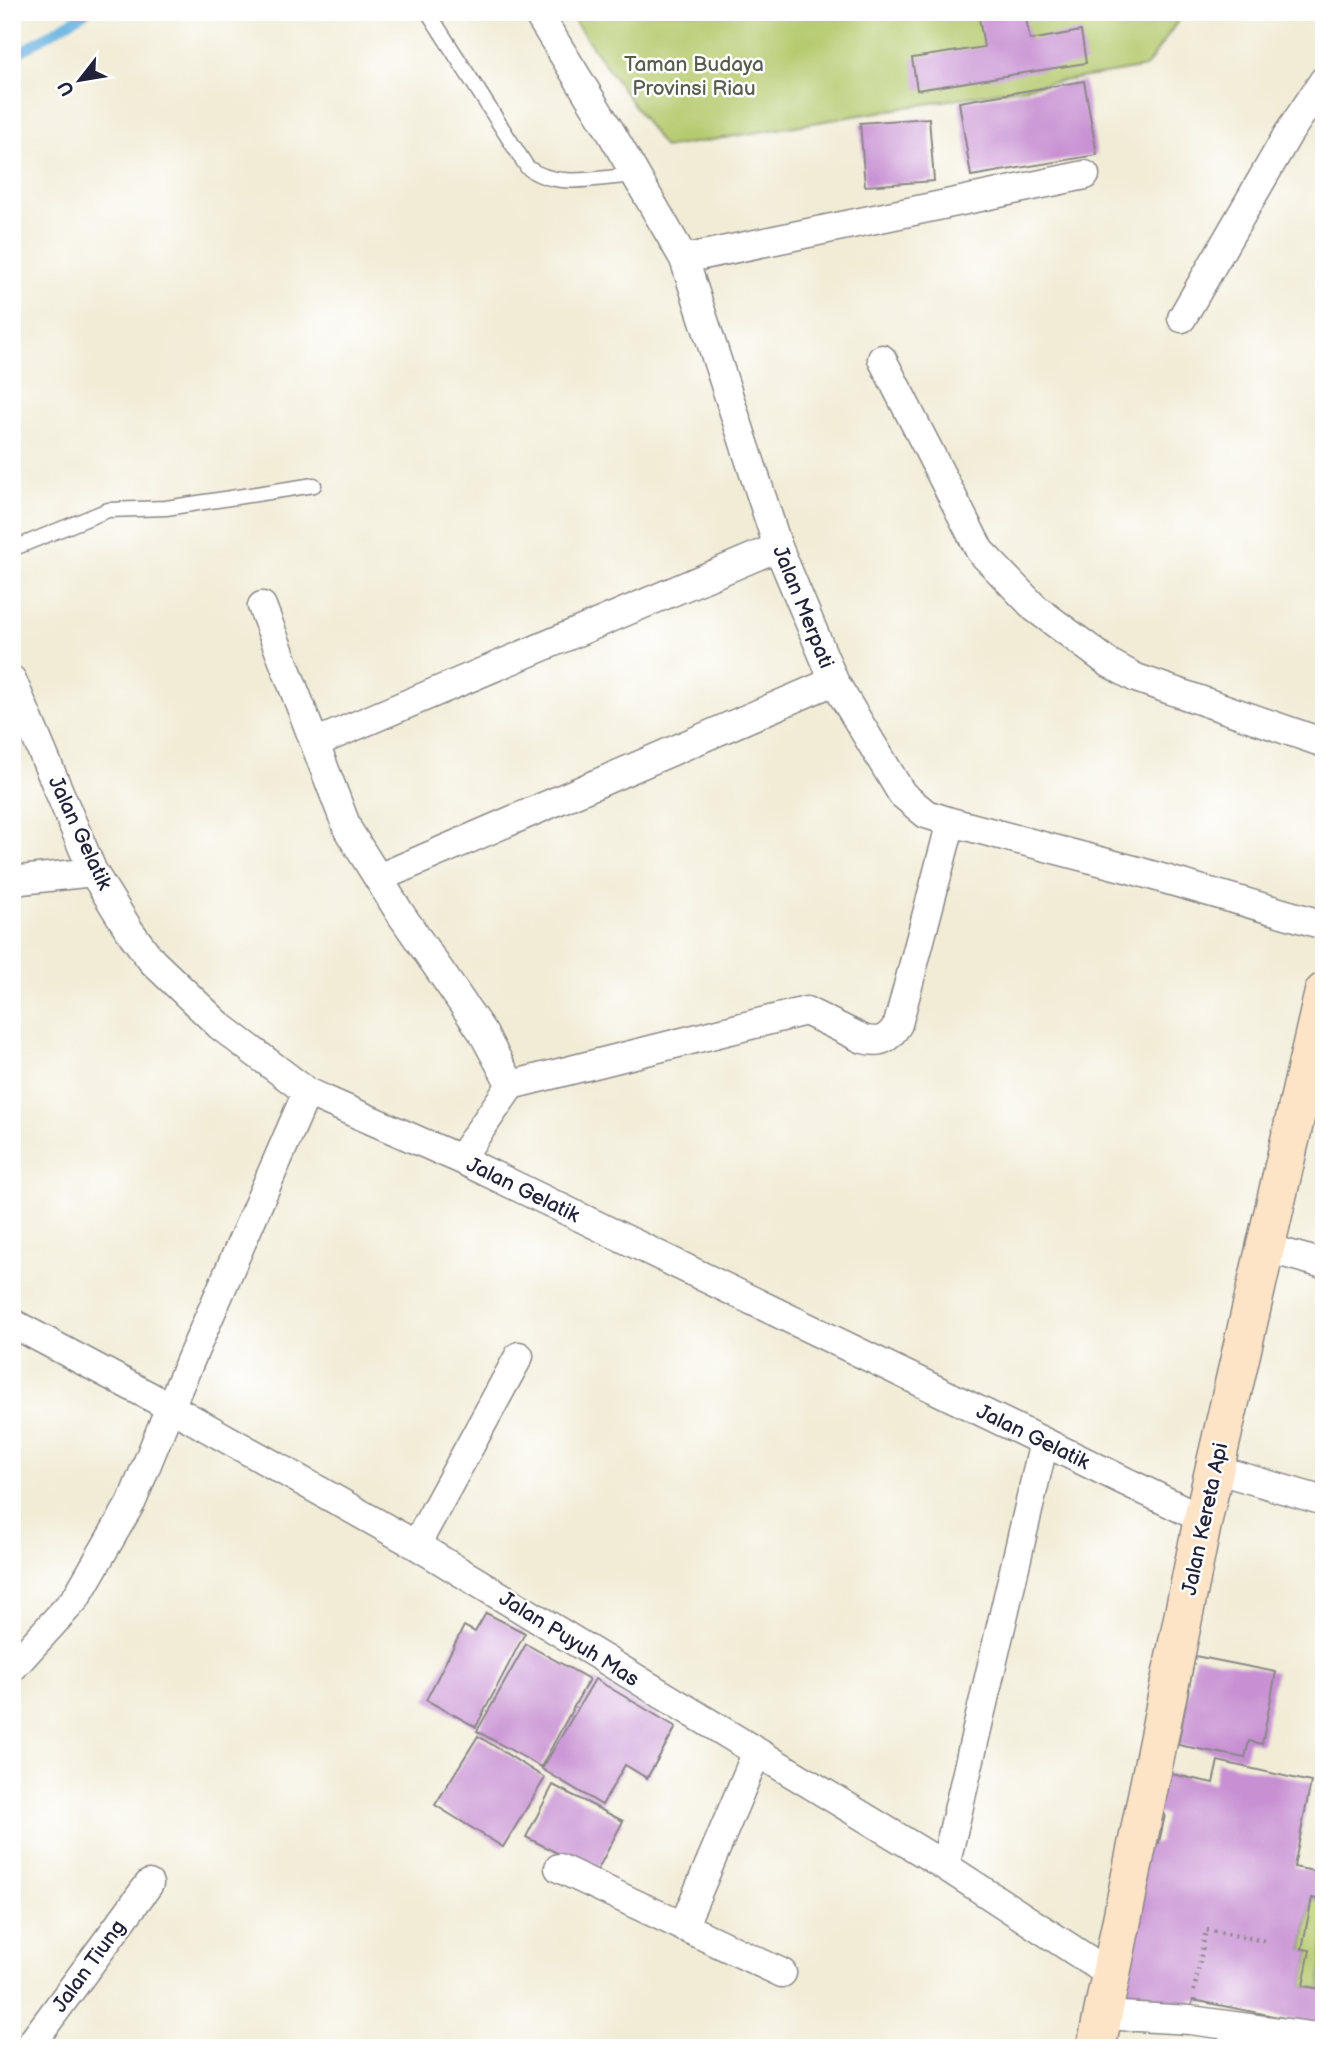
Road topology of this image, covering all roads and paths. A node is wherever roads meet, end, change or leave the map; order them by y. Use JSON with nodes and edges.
{"nodes":[{"id":1,"x":428,"y":12,"type":"edge"},
{"id":2,"x":537,"y":12,"type":"edge"},
{"id":3,"x":1324,"y":80,"type":"edge"},
{"id":4,"x":636,"y":175,"type":"junction"},
{"id":5,"x":1085,"y":175,"type":"dead end"},
{"id":6,"x":684,"y":260,"type":"junction"},
{"id":7,"x":1182,"y":318,"type":"dead end"},
{"id":8,"x":883,"y":359,"type":"dead end"},
{"id":9,"x":313,"y":485,"type":"dead end"},
{"id":10,"x":778,"y":548,"type":"junction"},
{"id":11,"x":12,"y":549,"type":"edge"},
{"id":12,"x":262,"y":606,"type":"dead end"},
{"id":13,"x":12,"y":680,"type":"edge"},
{"id":14,"x":834,"y":681,"type":"junction"},
{"id":15,"x":315,"y":743,"type":"junction"},
{"id":16,"x":1324,"y":743,"type":"edge"},
{"id":17,"x":951,"y":822,"type":"junction"},
{"id":18,"x":93,"y":872,"type":"junction"},
{"id":19,"x":381,"y":877,"type":"junction"},
{"id":20,"x":12,"y":881,"type":"edge"},
{"id":21,"x":1324,"y":925,"type":"edge"},
{"id":22,"x":1324,"y":992,"type":"edge"},
{"id":23,"x":511,"y":1085,"type":"junction"},
{"id":24,"x":307,"y":1092,"type":"junction"},
{"id":25,"x":460,"y":1159,"type":"junction"},
{"id":26,"x":1266,"y":1248,"type":"junction"},
{"id":27,"x":1324,"y":1264,"type":"edge"},
{"id":28,"x":12,"y":1323,"type":"edge"},
{"id":29,"x":519,"y":1356,"type":"dead end"},
{"id":30,"x":170,"y":1407,"type":"junction"},
{"id":31,"x":1044,"y":1442,"type":"junction"},
{"id":32,"x":1215,"y":1469,"type":"junction"},
{"id":33,"x":1324,"y":1501,"type":"edge"},
{"id":34,"x":1203,"y":1519,"type":"junction"},
{"id":35,"x":416,"y":1545,"type":"junction"},
{"id":36,"x":12,"y":1668,"type":"edge"},
{"id":37,"x":756,"y":1754,"type":"junction"},
{"id":38,"x":945,"y":1867,"type":"junction"},
{"id":39,"x":559,"y":1868,"type":"dead end"},
{"id":40,"x":149,"y":1884,"type":"dead end"},
{"id":41,"x":683,"y":1927,"type":"junction"},
{"id":42,"x":1265,"y":1941,"type":"dead end"},
{"id":43,"x":782,"y":1973,"type":"dead end"},
{"id":44,"x":1112,"y":1976,"type":"junction"},
{"id":45,"x":1189,"y":2020,"type":"junction"},
{"id":46,"x":1100,"y":2031,"type":"edge"},
{"id":47,"x":1324,"y":2038,"type":"edge"},
{"id":48,"x":29,"y":2048,"type":"edge"}],
"edges":[{"from":1,"to":4,"type":"lane"},
{"from":2,"to":4,"type":"street","name":"Jalan Merpati"},
{"from":3,"to":7,"type":"street"},
{"from":4,"to":6,"type":"street","name":"Jalan Merpati"},
{"from":5,"to":6,"type":"street"},
{"from":6,"to":10,"type":"street","name":"Jalan Merpati"},
{"from":8,"to":16,"type":"street"},
{"from":9,"to":11,"type":"lane"},
{"from":10,"to":14,"type":"street","name":"Jalan Merpati"},
{"from":10,"to":15,"type":"street"},
{"from":12,"to":15,"type":"street"},
{"from":13,"to":18,"type":"street","name":"Jalan Gelatik"},
{"from":14,"to":17,"type":"street","name":"Jalan Merpati"},
{"from":14,"to":19,"type":"street"},
{"from":15,"to":19,"type":"street"},
{"from":17,"to":21,"type":"street","name":"Jalan Merpati"},
{"from":17,"to":23,"type":"street"},
{"from":18,"to":20,"type":"street"},
{"from":18,"to":24,"type":"street","name":"Jalan Gelatik"},
{"from":19,"to":23,"type":"street"},
{"from":22,"to":26,"type":"street","name":"Jalan Kereta Api"},
{"from":23,"to":25,"type":"street"},
{"from":24,"to":25,"type":"street","name":"Jalan Gelatik"},
{"from":24,"to":30,"type":"street"},
{"from":25,"to":31,"type":"street","name":"Jalan Gelatik"},
{"from":26,"to":27,"type":"street"},
{"from":26,"to":32,"type":"street","name":"Jalan Kereta Api"},
{"from":28,"to":30,"type":"street","name":"Jalan Puyuh Mas"},
{"from":29,"to":35,"type":"street"},
{"from":30,"to":35,"type":"street","name":"Jalan Puyuh Mas"},
{"from":30,"to":36,"type":"street"},
{"from":31,"to":34,"type":"street","name":"Jalan Gelatik"},
{"from":31,"to":38,"type":"street"},
{"from":32,"to":33,"type":"street"},
{"from":32,"to":34,"type":"street","name":"Jalan Kereta Api"},
{"from":34,"to":44,"type":"street","name":"Jalan Kereta Api"},
{"from":35,"to":37,"type":"street","name":"Jalan Puyuh Mas"},
{"from":37,"to":38,"type":"street","name":"Jalan Puyuh Mas"},
{"from":37,"to":41,"type":"street"},
{"from":38,"to":44,"type":"street","name":"Jalan Puyuh Mas"},
{"from":39,"to":41,"type":"street"},
{"from":40,"to":48,"type":"street","name":"Jalan Tiung"},
{"from":41,"to":43,"type":"street"},
{"from":42,"to":45,"type":"path"},
{"from":44,"to":46,"type":"street","name":"Jalan Kereta Api"},
{"from":45,"to":46,"type":"street"},
{"from":45,"to":47,"type":"street"}]}
